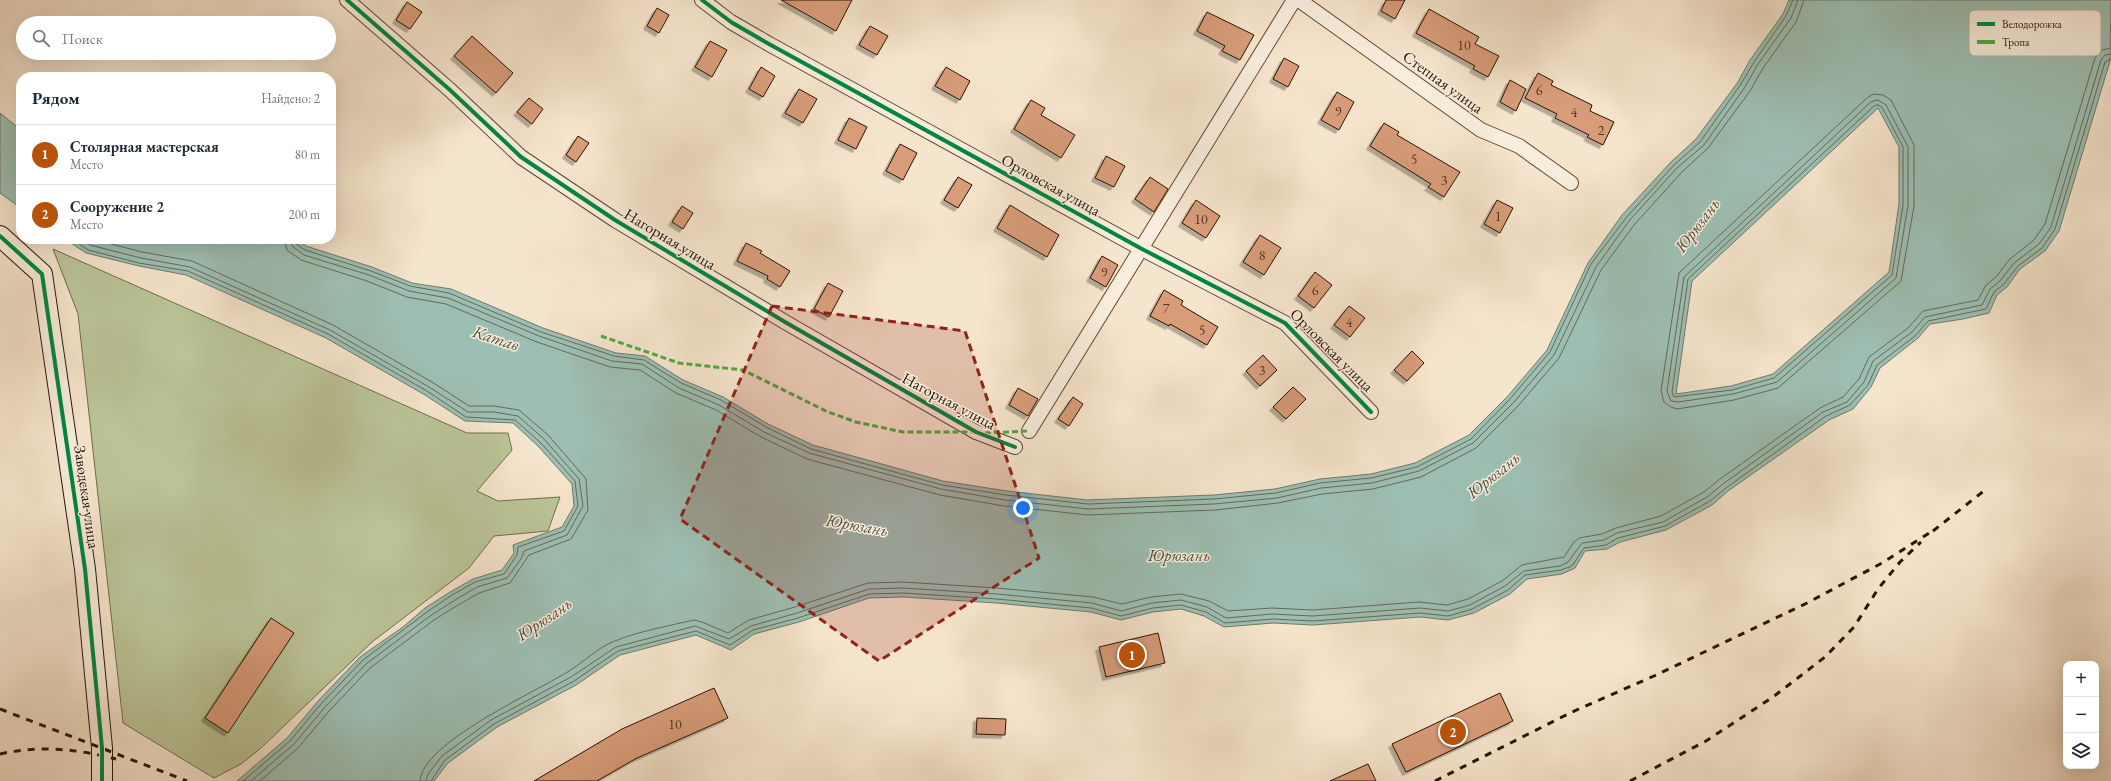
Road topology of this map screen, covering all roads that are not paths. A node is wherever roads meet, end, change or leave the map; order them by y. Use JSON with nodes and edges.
{"nodes":[{"id":1,"x":347,"y":0,"type":"edge"},
{"id":2,"x":702,"y":0,"type":"edge"},
{"id":3,"x":1294,"y":0,"type":"edge"},
{"id":4,"x":1299,"y":0,"type":"edge"},
{"id":5,"x":1571,"y":184,"type":"dead end"},
{"id":6,"x":0,"y":236,"type":"edge"},
{"id":7,"x":1142,"y":249,"type":"junction"},
{"id":8,"x":1371,"y":412,"type":"dead end"},
{"id":9,"x":1029,"y":431,"type":"dead end"},
{"id":10,"x":1015,"y":447,"type":"dead end"},
{"id":11,"x":102,"y":781,"type":"edge"}],
"edges":[{"from":1,"to":10,"type":"street","name":"Нагорная улица"},
{"from":2,"to":7,"type":"street","name":"Орловская улица"},
{"from":3,"to":7,"type":"street"},
{"from":4,"to":5,"type":"street","name":"Степная улица"},
{"from":6,"to":11,"type":"street","name":"Заводская улица"},
{"from":7,"to":8,"type":"street","name":"Орловская улица"},
{"from":7,"to":9,"type":"street"}]}
